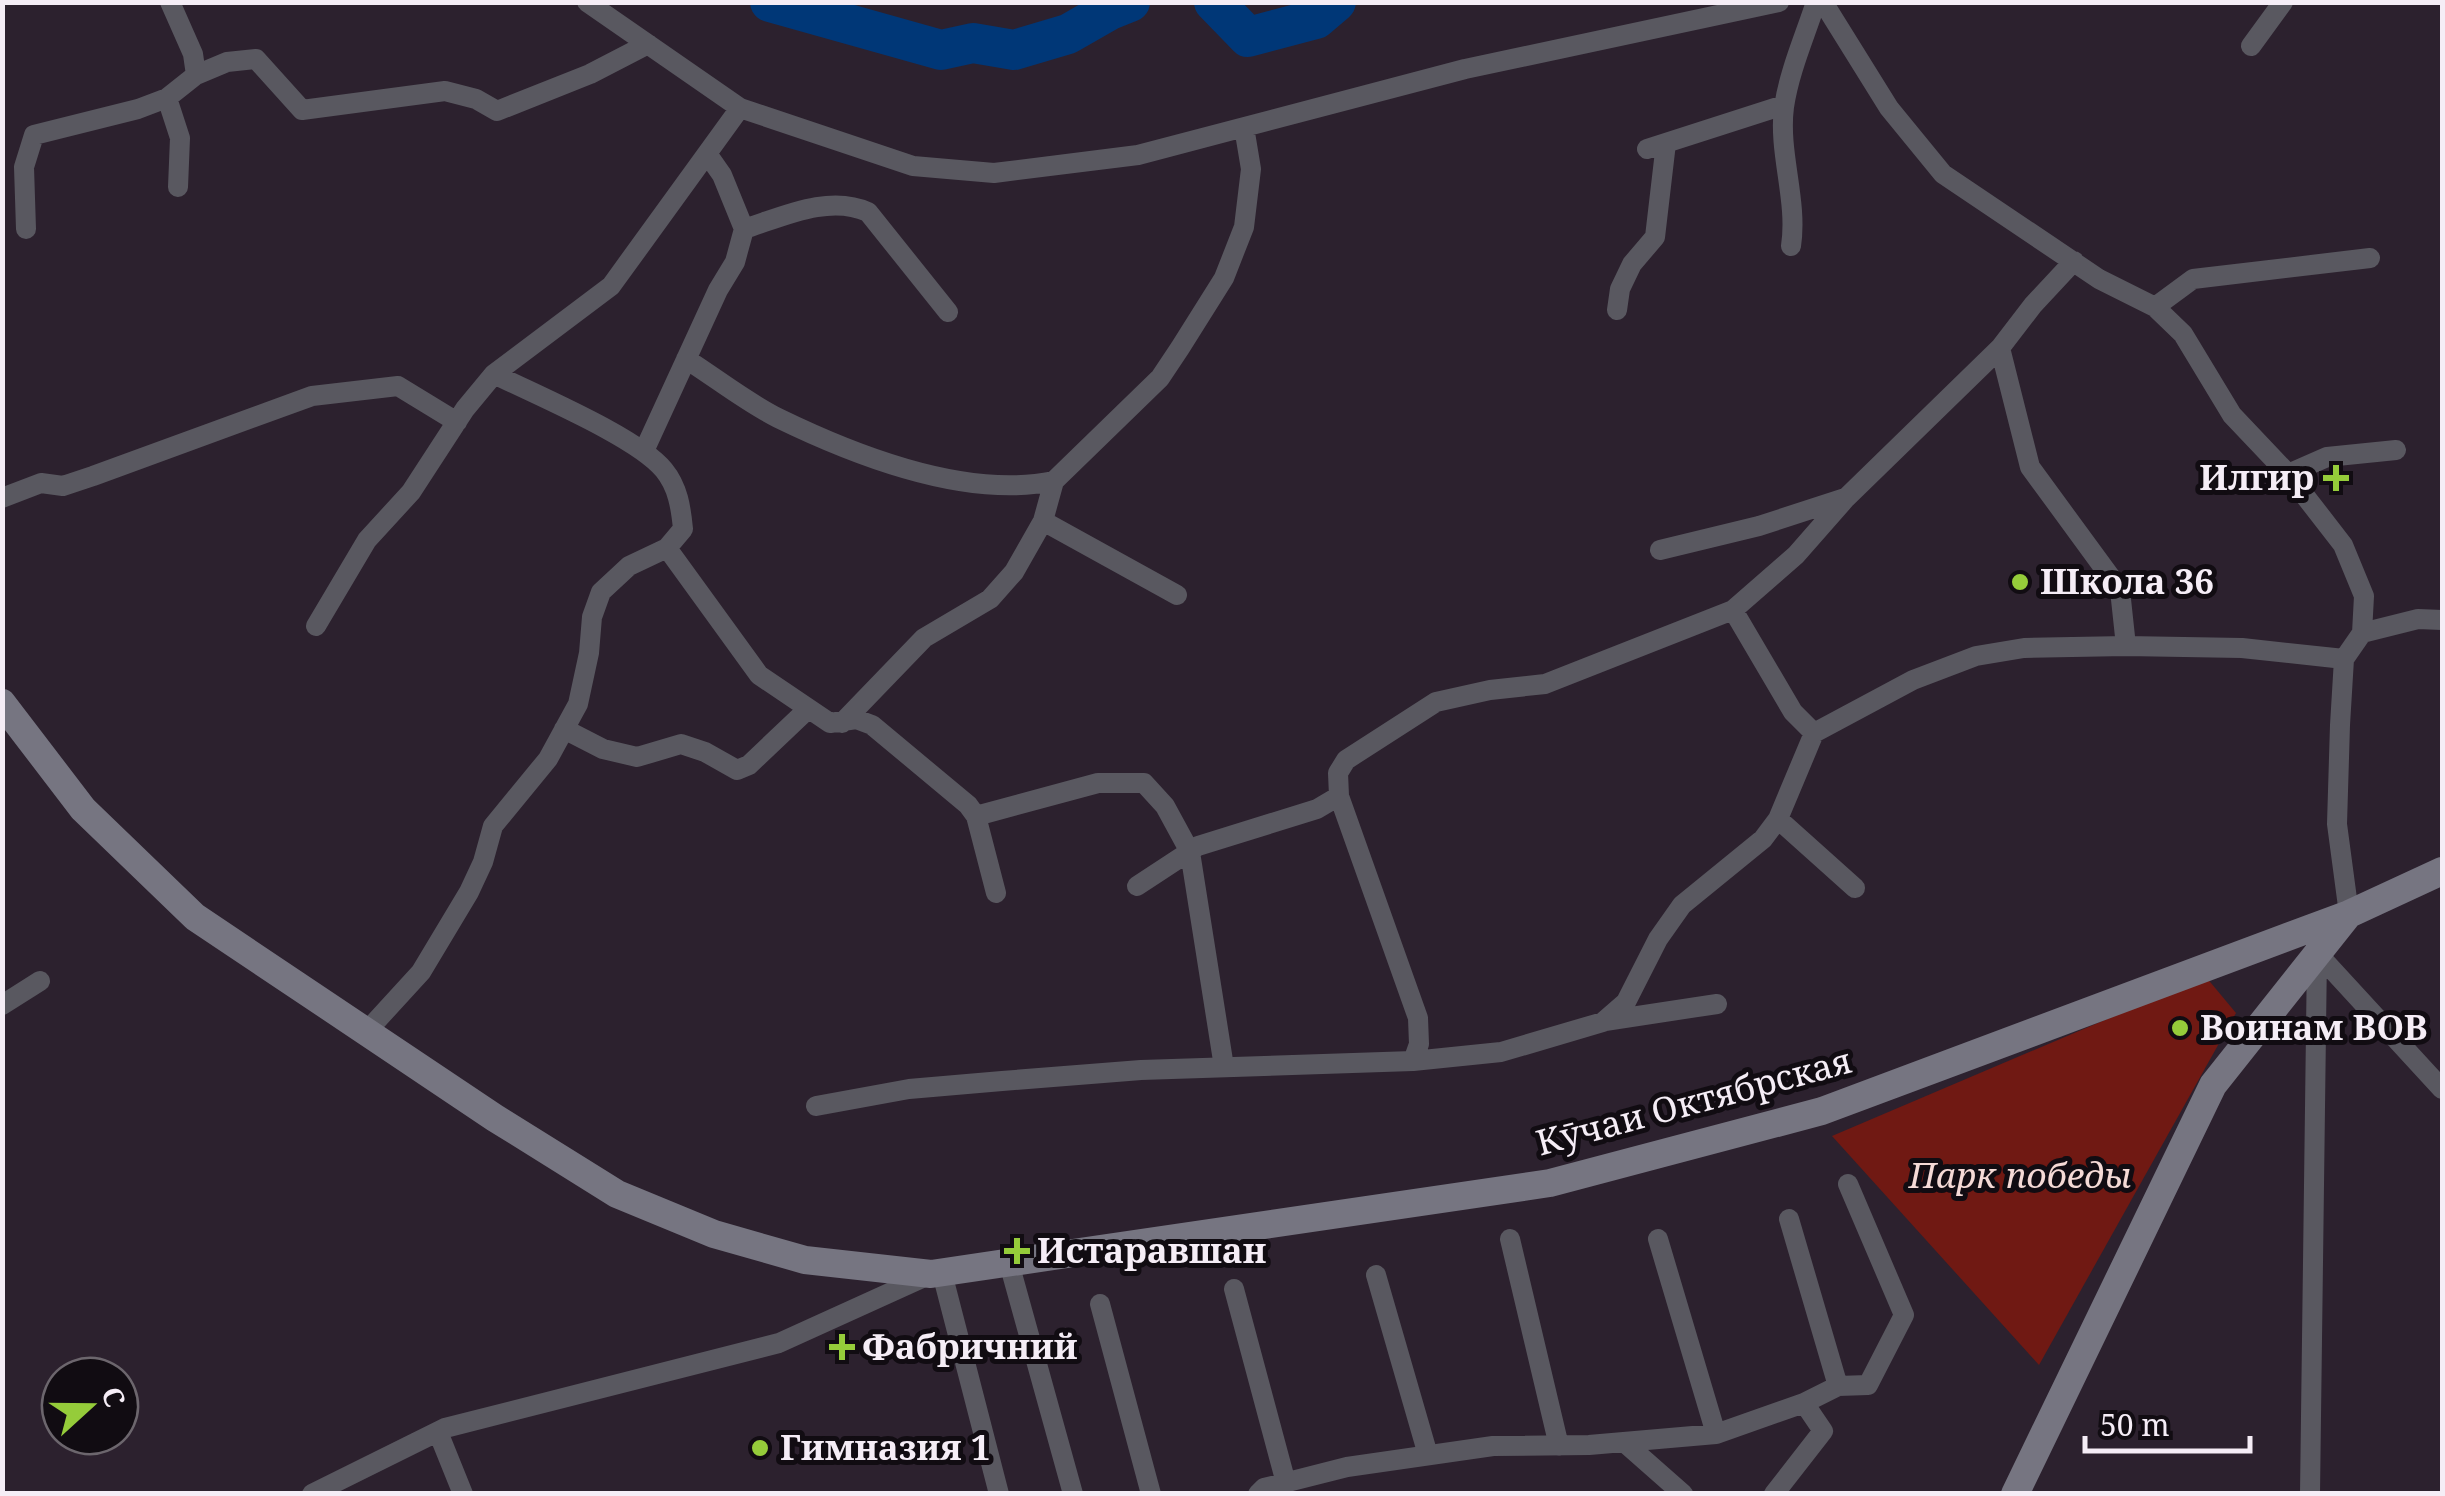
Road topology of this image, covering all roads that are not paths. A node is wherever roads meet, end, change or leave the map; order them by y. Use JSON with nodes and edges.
{"nodes":[{"id":1,"x":170,"y":2,"type":"edge"},
{"id":2,"x":587,"y":2,"type":"edge"},
{"id":3,"x":1779,"y":2,"type":"edge"},
{"id":4,"x":1816,"y":2,"type":"edge"},
{"id":5,"x":1824,"y":2,"type":"edge"},
{"id":6,"x":2283,"y":2,"type":"edge"},
{"id":7,"x":648,"y":44,"type":"junction"},
{"id":8,"x":2251,"y":46,"type":"dead end"},
{"id":9,"x":196,"y":75,"type":"junction"},
{"id":10,"x":167,"y":98,"type":"junction"},
{"id":11,"x":1784,"y":105,"type":"junction"},
{"id":12,"x":740,"y":108,"type":"junction"},
{"id":13,"x":1244,"y":127,"type":"junction"},
{"id":14,"x":708,"y":155,"type":"junction"},
{"id":15,"x":178,"y":187,"type":"dead end"},
{"id":16,"x":26,"y":229,"type":"dead end"},
{"id":17,"x":744,"y":229,"type":"junction"},
{"id":18,"x":1791,"y":246,"type":"dead end"},
{"id":19,"x":2370,"y":258,"type":"dead end"},
{"id":20,"x":2074,"y":261,"type":"junction"},
{"id":21,"x":2155,"y":307,"type":"junction"},
{"id":22,"x":1617,"y":310,"type":"dead end"},
{"id":23,"x":948,"y":312,"type":"dead end"},
{"id":24,"x":2000,"y":348,"type":"junction"},
{"id":25,"x":686,"y":358,"type":"junction"},
{"id":26,"x":494,"y":374,"type":"junction"},
{"id":27,"x":457,"y":422,"type":"junction"},
{"id":28,"x":644,"y":450,"type":"junction"},
{"id":29,"x":2396,"y":450,"type":"dead end"},
{"id":30,"x":2288,"y":474,"type":"junction"},
{"id":31,"x":1054,"y":481,"type":"junction"},
{"id":32,"x":2,"y":498,"type":"edge"},
{"id":33,"x":1846,"y":498,"type":"junction"},
{"id":34,"x":1043,"y":521,"type":"junction"},
{"id":35,"x":667,"y":548,"type":"junction"},
{"id":36,"x":1660,"y":550,"type":"dead end"},
{"id":37,"x":1177,"y":595,"type":"dead end"},
{"id":38,"x":1733,"y":610,"type":"junction"},
{"id":39,"x":2442,"y":620,"type":"edge"},
{"id":40,"x":316,"y":626,"type":"dead end"},
{"id":41,"x":2362,"y":633,"type":"junction"},
{"id":42,"x":2126,"y":646,"type":"junction"},
{"id":43,"x":2344,"y":659,"type":"junction"},
{"id":44,"x":2,"y":703,"type":"edge"},
{"id":45,"x":808,"y":709,"type":"junction"},
{"id":46,"x":842,"y":723,"type":"junction"},
{"id":47,"x":564,"y":729,"type":"junction"},
{"id":48,"x":1814,"y":733,"type":"junction"},
{"id":49,"x":1339,"y":796,"type":"junction"},
{"id":50,"x":976,"y":816,"type":"junction"},
{"id":51,"x":1778,"y":819,"type":"junction"},
{"id":52,"x":1190,"y":852,"type":"junction"},
{"id":53,"x":2442,"y":871,"type":"edge"},
{"id":54,"x":1137,"y":886,"type":"dead end"},
{"id":55,"x":1854,"y":888,"type":"dead end"},
{"id":56,"x":996,"y":893,"type":"dead end"},
{"id":57,"x":2348,"y":914,"type":"junction"},
{"id":58,"x":2317,"y":953,"type":"junction"},
{"id":59,"x":40,"y":981,"type":"dead end"},
{"id":60,"x":1718,"y":1004,"type":"dead end"},
{"id":61,"x":2,"y":1006,"type":"edge"},
{"id":62,"x":1603,"y":1022,"type":"junction"},
{"id":63,"x":367,"y":1031,"type":"junction"},
{"id":64,"x":1414,"y":1061,"type":"junction"},
{"id":65,"x":1224,"y":1067,"type":"junction"},
{"id":66,"x":2442,"y":1089,"type":"edge"},
{"id":67,"x":816,"y":1106,"type":"dead end"},
{"id":68,"x":1848,"y":1184,"type":"dead end"},
{"id":69,"x":1789,"y":1219,"type":"dead end"},
{"id":70,"x":1510,"y":1238,"type":"dead end"},
{"id":71,"x":1658,"y":1240,"type":"dead end"},
{"id":72,"x":1009,"y":1263,"type":"junction"},
{"id":73,"x":936,"y":1274,"type":"junction"},
{"id":74,"x":1376,"y":1276,"type":"dead end"},
{"id":75,"x":1234,"y":1289,"type":"dead end"},
{"id":76,"x":1100,"y":1304,"type":"dead end"},
{"id":77,"x":1838,"y":1386,"type":"junction"},
{"id":78,"x":1804,"y":1402,"type":"junction"},
{"id":79,"x":438,"y":1432,"type":"junction"},
{"id":80,"x":1716,"y":1434,"type":"junction"},
{"id":81,"x":1624,"y":1442,"type":"junction"},
{"id":82,"x":1559,"y":1446,"type":"junction"},
{"id":83,"x":1428,"y":1456,"type":"junction"},
{"id":84,"x":1286,"y":1483,"type":"junction"},
{"id":85,"x":312,"y":1494,"type":"edge"},
{"id":86,"x":463,"y":1494,"type":"edge"},
{"id":87,"x":999,"y":1494,"type":"edge"},
{"id":88,"x":1073,"y":1494,"type":"edge"},
{"id":89,"x":1151,"y":1494,"type":"edge"},
{"id":90,"x":1258,"y":1494,"type":"edge"},
{"id":91,"x":1683,"y":1494,"type":"edge"},
{"id":92,"x":1774,"y":1494,"type":"edge"},
{"id":93,"x":2015,"y":1494,"type":"edge"},
{"id":94,"x":2310,"y":1494,"type":"edge"}],
"edges":[{"from":1,"to":9,"type":"street"},
{"from":2,"to":7,"type":"street"},
{"from":3,"to":13,"type":"street"},
{"from":4,"to":11,"type":"street"},
{"from":5,"to":20,"type":"street"},
{"from":6,"to":8,"type":"street"},
{"from":7,"to":9,"type":"street"},
{"from":7,"to":12,"type":"street"},
{"from":9,"to":10,"type":"street"},
{"from":10,"to":15,"type":"street"},
{"from":10,"to":16,"type":"street"},
{"from":11,"to":18,"type":"street"},
{"from":11,"to":22,"type":"street"},
{"from":12,"to":13,"type":"street"},
{"from":12,"to":14,"type":"street"},
{"from":13,"to":31,"type":"street"},
{"from":14,"to":17,"type":"street"},
{"from":14,"to":26,"type":"street"},
{"from":17,"to":23,"type":"street"},
{"from":17,"to":25,"type":"street"},
{"from":19,"to":21,"type":"street"},
{"from":20,"to":21,"type":"street"},
{"from":20,"to":24,"type":"street"},
{"from":21,"to":30,"type":"street"},
{"from":24,"to":33,"type":"street"},
{"from":24,"to":42,"type":"street"},
{"from":25,"to":28,"type":"street"},
{"from":25,"to":31,"type":"street"},
{"from":26,"to":27,"type":"street"},
{"from":26,"to":28,"type":"street"},
{"from":27,"to":32,"type":"street"},
{"from":27,"to":40,"type":"street"},
{"from":28,"to":35,"type":"street"},
{"from":29,"to":30,"type":"street"},
{"from":30,"to":41,"type":"street"},
{"from":31,"to":34,"type":"street"},
{"from":33,"to":36,"type":"street"},
{"from":33,"to":38,"type":"street"},
{"from":34,"to":37,"type":"street"},
{"from":34,"to":46,"type":"street"},
{"from":35,"to":45,"type":"street"},
{"from":35,"to":47,"type":"street"},
{"from":38,"to":48,"type":"street"},
{"from":38,"to":49,"type":"street"},
{"from":39,"to":41,"type":"street"},
{"from":41,"to":43,"type":"street"},
{"from":42,"to":43,"type":"street"},
{"from":42,"to":48,"type":"street"},
{"from":43,"to":57,"type":"street"},
{"from":44,"to":63,"type":"main road","name":"Кӯчаи Октябрская"},
{"from":45,"to":46,"type":"street"},
{"from":45,"to":47,"type":"street"},
{"from":46,"to":50,"type":"street"},
{"from":47,"to":63,"type":"street"},
{"from":48,"to":51,"type":"street"},
{"from":49,"to":52,"type":"street"},
{"from":49,"to":64,"type":"street"},
{"from":50,"to":52,"type":"street"},
{"from":50,"to":56,"type":"street"},
{"from":51,"to":55,"type":"street"},
{"from":51,"to":62,"type":"street"},
{"from":52,"to":54,"type":"street"},
{"from":52,"to":65,"type":"street"},
{"from":53,"to":57,"type":"main road","name":"Кӯчаи Октябрская"},
{"from":57,"to":58,"type":"main road"},
{"from":57,"to":72,"type":"main road","name":"Кӯчаи Октябрская"},
{"from":58,"to":66,"type":"street"},
{"from":58,"to":93,"type":"main road"},
{"from":58,"to":94,"type":"street"},
{"from":59,"to":61,"type":"street"},
{"from":60,"to":62,"type":"street"},
{"from":62,"to":64,"type":"street"},
{"from":63,"to":73,"type":"main road","name":"Кӯчаи Октябрская"},
{"from":64,"to":65,"type":"street"},
{"from":65,"to":67,"type":"street"},
{"from":68,"to":77,"type":"street"},
{"from":69,"to":77,"type":"street"},
{"from":70,"to":82,"type":"street"},
{"from":71,"to":80,"type":"street"},
{"from":72,"to":73,"type":"main road","name":"Кӯчаи Октябрская"},
{"from":72,"to":88,"type":"street"},
{"from":73,"to":79,"type":"street"},
{"from":73,"to":87,"type":"street"},
{"from":74,"to":83,"type":"street"},
{"from":75,"to":84,"type":"street"},
{"from":76,"to":89,"type":"street"},
{"from":77,"to":78,"type":"street"},
{"from":78,"to":80,"type":"street"},
{"from":78,"to":92,"type":"street"},
{"from":79,"to":85,"type":"street"},
{"from":79,"to":86,"type":"street"},
{"from":80,"to":81,"type":"street"},
{"from":81,"to":82,"type":"street"},
{"from":81,"to":91,"type":"street"},
{"from":82,"to":83,"type":"street"},
{"from":83,"to":84,"type":"street"},
{"from":84,"to":90,"type":"street"}]}
